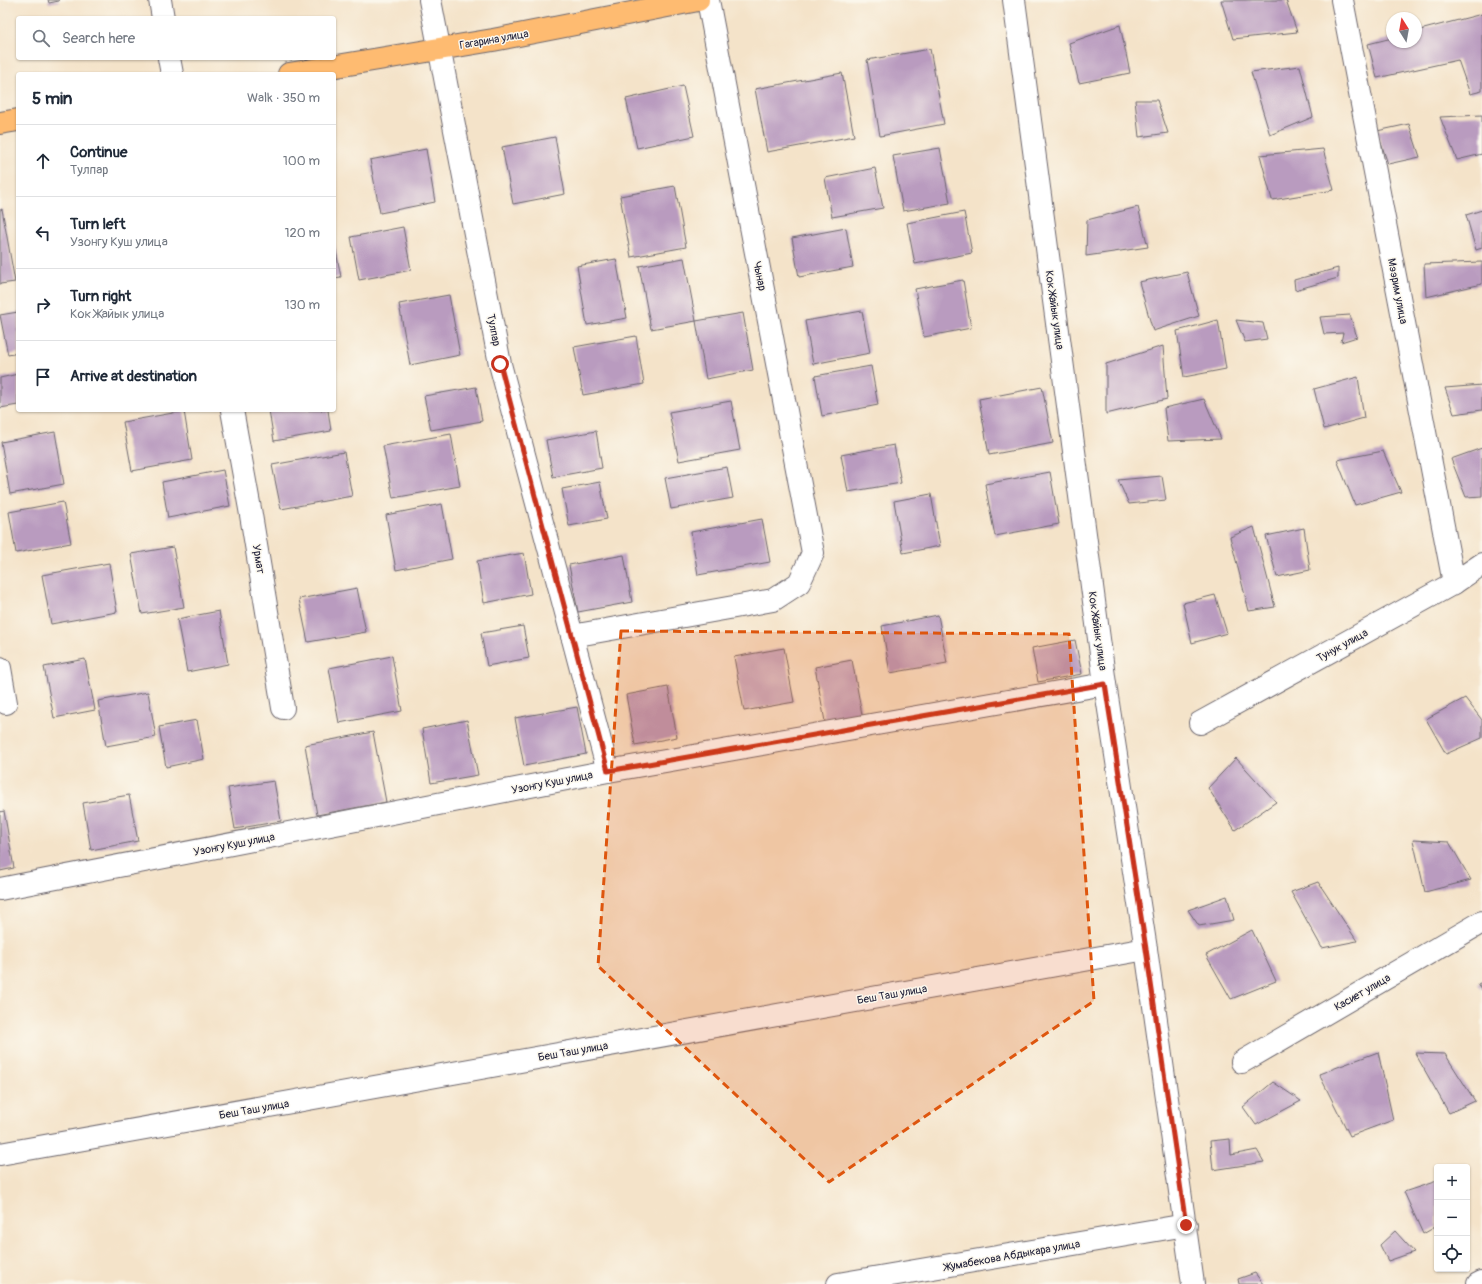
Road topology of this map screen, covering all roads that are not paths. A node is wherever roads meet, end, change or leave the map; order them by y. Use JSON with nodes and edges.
{"nodes":[{"id":1,"x":160,"y":0,"type":"edge"},
{"id":2,"x":430,"y":0,"type":"edge"},
{"id":3,"x":698,"y":0,"type":"edge"},
{"id":4,"x":708,"y":0,"type":"edge"},
{"id":5,"x":1014,"y":0,"type":"edge"},
{"id":6,"x":1342,"y":0,"type":"edge"},
{"id":7,"x":163,"y":16,"type":"edge"},
{"id":8,"x":440,"y":49,"type":"junction"},
{"id":9,"x":169,"y":60,"type":"edge"},
{"id":10,"x":172,"y":72,"type":"edge"},
{"id":11,"x":301,"y":72,"type":"edge"},
{"id":12,"x":16,"y":120,"type":"edge"},
{"id":13,"x":0,"y":123,"type":"edge"},
{"id":14,"x":232,"y":412,"type":"edge"},
{"id":15,"x":1482,"y":564,"type":"edge"},
{"id":16,"x":1454,"y":583,"type":"junction"},
{"id":17,"x":572,"y":636,"type":"junction"},
{"id":18,"x":0,"y":668,"type":"edge"},
{"id":19,"x":1105,"y":684,"type":"junction"},
{"id":20,"x":6,"y":703,"type":"dead end"},
{"id":21,"x":283,"y":708,"type":"dead end"},
{"id":22,"x":1200,"y":723,"type":"dead end"},
{"id":23,"x":608,"y":771,"type":"junction"},
{"id":24,"x":0,"y":889,"type":"edge"},
{"id":25,"x":1482,"y":922,"type":"edge"},
{"id":26,"x":1146,"y":949,"type":"junction"},
{"id":27,"x":1242,"y":1062,"type":"dead end"},
{"id":28,"x":0,"y":1154,"type":"edge"},
{"id":29,"x":1186,"y":1225,"type":"junction"},
{"id":30,"x":1482,"y":1282,"type":"edge"},
{"id":31,"x":838,"y":1284,"type":"edge"},
{"id":32,"x":1194,"y":1284,"type":"edge"},
{"id":33,"x":1478,"y":1284,"type":"edge"}],
"edges":[{"from":1,"to":7,"type":"street"},
{"from":2,"to":8,"type":"street","name":"Тулпар"},
{"from":3,"to":8,"type":"main road","name":"Гагарина улица"},
{"from":4,"to":17,"type":"street","name":"Чынар"},
{"from":5,"to":19,"type":"street","name":"Кок Жайык улица"},
{"from":6,"to":16,"type":"street","name":"Мээрим улица"},
{"from":8,"to":11,"type":"main road","name":"Гагарина улица"},
{"from":8,"to":17,"type":"street","name":"Тулпар"},
{"from":9,"to":10,"type":"street"},
{"from":12,"to":13,"type":"main road"},
{"from":14,"to":21,"type":"street","name":"Урмат"},
{"from":15,"to":16,"type":"street","name":"Тунук улица"},
{"from":16,"to":22,"type":"street","name":"Тунук улица"},
{"from":17,"to":23,"type":"street","name":"Тулпар"},
{"from":18,"to":20,"type":"street"},
{"from":19,"to":23,"type":"street","name":"Узонгу Куш улица"},
{"from":19,"to":26,"type":"street","name":"Кок Жайык улица"},
{"from":23,"to":24,"type":"street","name":"Узонгу Куш улица"},
{"from":25,"to":27,"type":"street","name":"Касиет улица"},
{"from":26,"to":28,"type":"street","name":"Беш Таш улица"},
{"from":26,"to":29,"type":"street","name":"Кок Жайык улица"},
{"from":29,"to":31,"type":"street","name":"Жумабекова Абдыкара улица"},
{"from":29,"to":32,"type":"street","name":"Кок Жайык улица"},
{"from":30,"to":33,"type":"street"}]}
